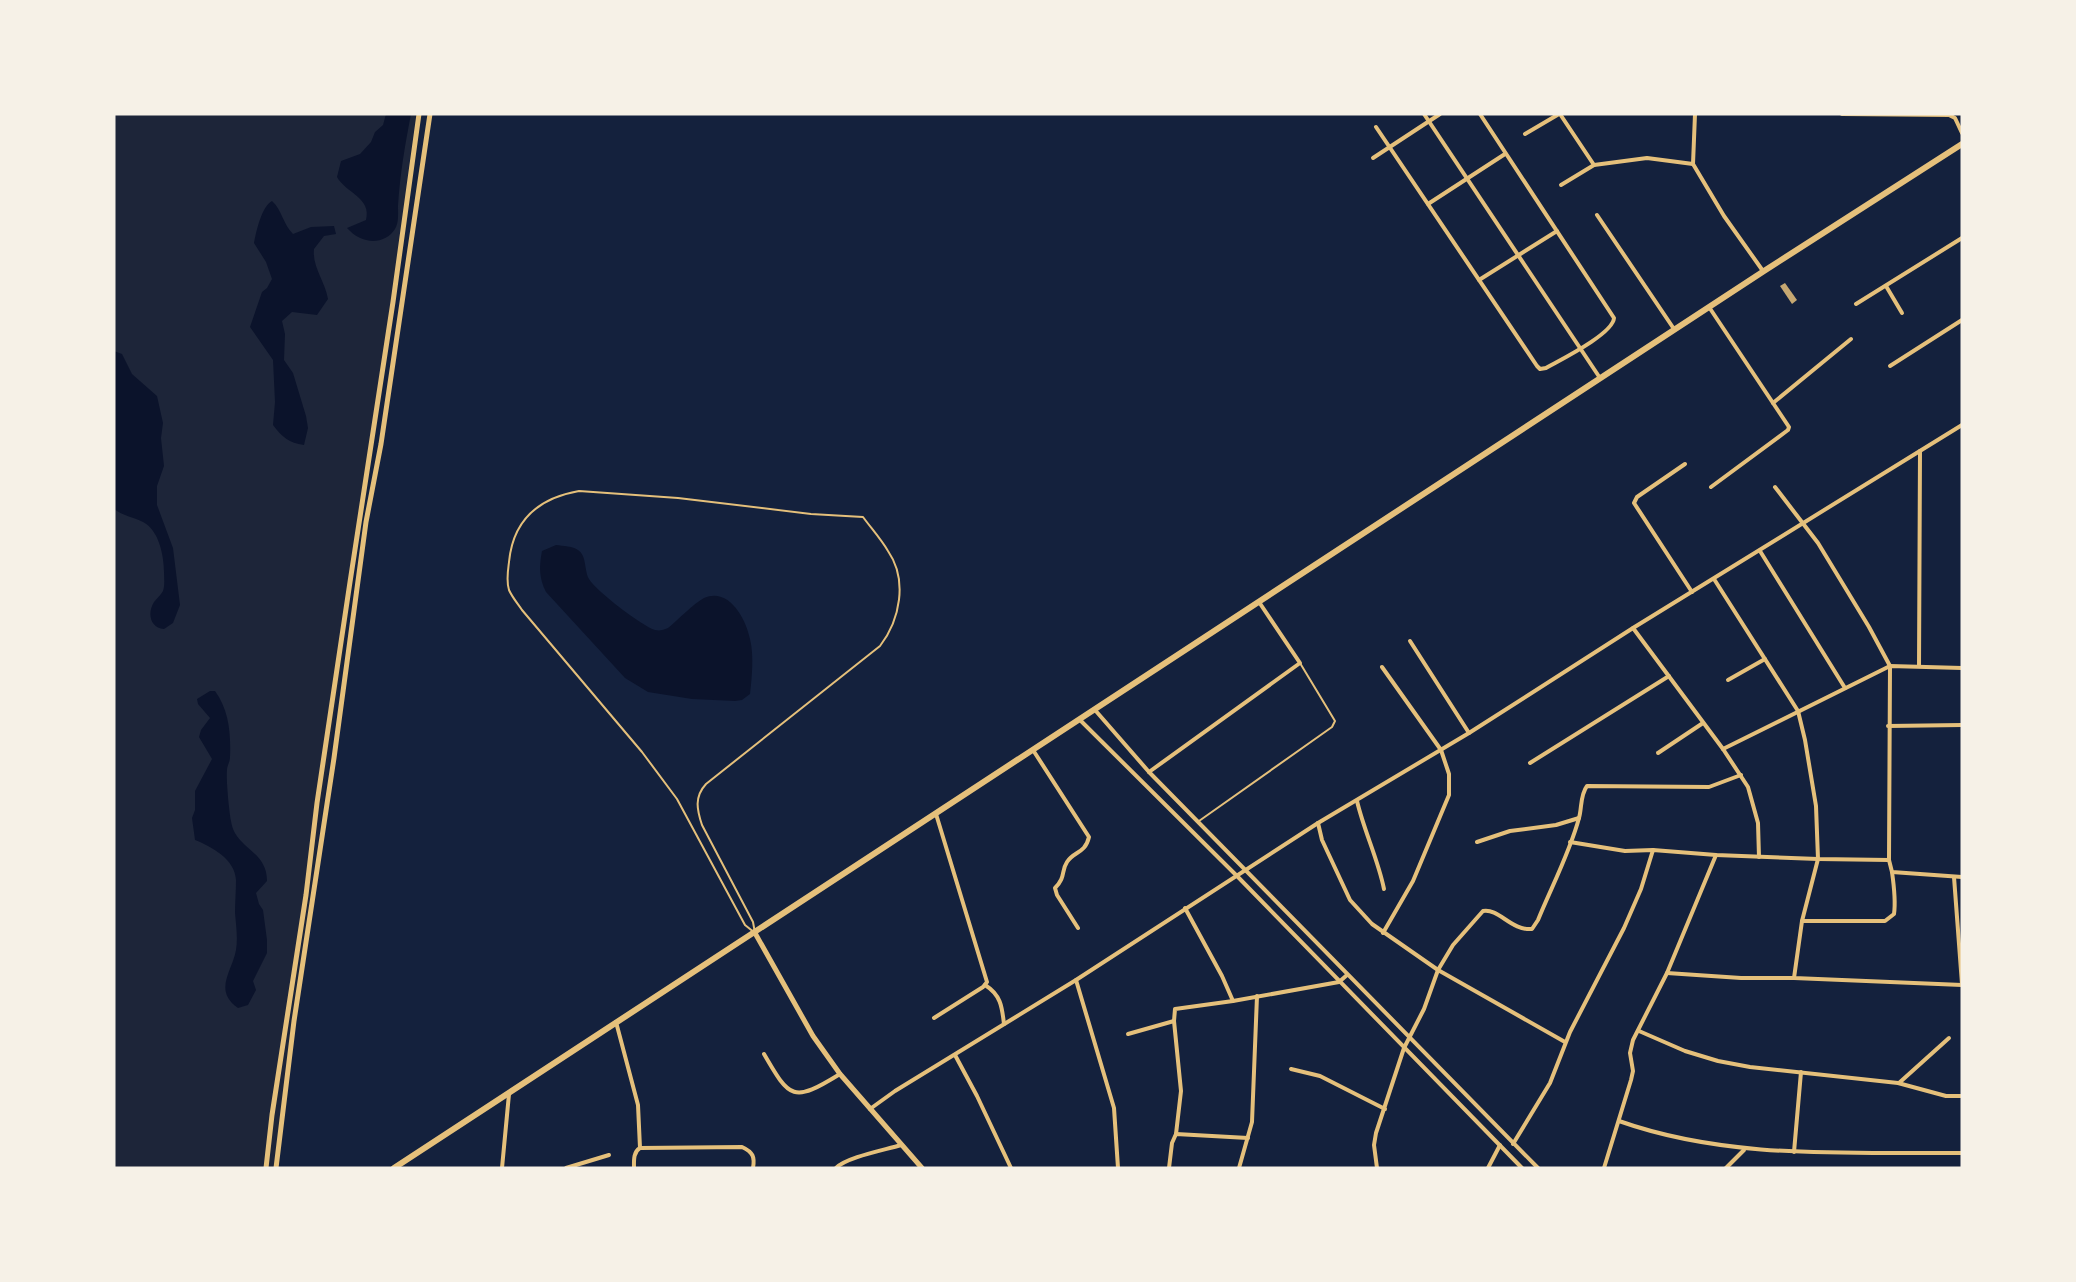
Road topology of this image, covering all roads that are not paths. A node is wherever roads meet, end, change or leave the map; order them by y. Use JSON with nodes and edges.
{"nodes":[{"id":1,"x":419,"y":114,"type":"edge"},
{"id":2,"x":430,"y":114,"type":"edge"},
{"id":3,"x":1424,"y":114,"type":"edge"},
{"id":4,"x":1440,"y":114,"type":"edge"},
{"id":5,"x":1480,"y":114,"type":"edge"},
{"id":6,"x":1695,"y":114,"type":"edge"},
{"id":7,"x":1842,"y":114,"type":"edge"},
{"id":8,"x":1562,"y":115,"type":"edge"},
{"id":9,"x":1429,"y":121,"type":"junction"},
{"id":10,"x":1376,"y":127,"type":"dead end"},
{"id":11,"x":1962,"y":133,"type":"edge"},
{"id":12,"x":1525,"y":135,"type":"dead end"},
{"id":13,"x":1962,"y":144,"type":"edge"},
{"id":14,"x":1389,"y":147,"type":"junction"},
{"id":15,"x":1505,"y":154,"type":"junction"},
{"id":16,"x":1373,"y":158,"type":"dead end"},
{"id":17,"x":1693,"y":164,"type":"junction"},
{"id":18,"x":1594,"y":165,"type":"junction"},
{"id":19,"x":1467,"y":180,"type":"junction"},
{"id":20,"x":1562,"y":185,"type":"dead end"},
{"id":21,"x":1428,"y":204,"type":"junction"},
{"id":22,"x":1597,"y":215,"type":"dead end"},
{"id":23,"x":1557,"y":231,"type":"junction"},
{"id":24,"x":1962,"y":238,"type":"edge"},
{"id":25,"x":1519,"y":256,"type":"junction"},
{"id":26,"x":1764,"y":271,"type":"junction"},
{"id":27,"x":1479,"y":280,"type":"junction"},
{"id":28,"x":1886,"y":285,"type":"junction"},
{"id":29,"x":1856,"y":304,"type":"dead end"},
{"id":30,"x":1709,"y":307,"type":"junction"},
{"id":31,"x":1902,"y":313,"type":"dead end"},
{"id":32,"x":1962,"y":320,"type":"edge"},
{"id":33,"x":1675,"y":330,"type":"junction"},
{"id":34,"x":1851,"y":339,"type":"dead end"},
{"id":35,"x":1580,"y":348,"type":"junction"},
{"id":36,"x":1890,"y":366,"type":"dead end"},
{"id":37,"x":1600,"y":379,"type":"junction"},
{"id":38,"x":1773,"y":403,"type":"junction"},
{"id":39,"x":1962,"y":425,"type":"edge"},
{"id":40,"x":1920,"y":451,"type":"junction"},
{"id":41,"x":1685,"y":464,"type":"dead end"},
{"id":42,"x":1711,"y":487,"type":"dead end"},
{"id":43,"x":1774,"y":487,"type":"dead end"},
{"id":44,"x":1804,"y":523,"type":"junction"},
{"id":45,"x":1760,"y":550,"type":"junction"},
{"id":46,"x":1714,"y":579,"type":"junction"},
{"id":47,"x":1692,"y":592,"type":"junction"},
{"id":48,"x":1259,"y":602,"type":"junction"},
{"id":49,"x":1633,"y":628,"type":"junction"},
{"id":50,"x":1410,"y":641,"type":"dead end"},
{"id":51,"x":1765,"y":659,"type":"junction"},
{"id":52,"x":1300,"y":663,"type":"junction"},
{"id":53,"x":1890,"y":666,"type":"junction"},
{"id":54,"x":1919,"y":666,"type":"junction"},
{"id":55,"x":1382,"y":667,"type":"dead end"},
{"id":56,"x":1962,"y":668,"type":"edge"},
{"id":57,"x":1669,"y":676,"type":"junction"},
{"id":58,"x":1728,"y":680,"type":"dead end"},
{"id":59,"x":1845,"y":688,"type":"junction"},
{"id":60,"x":1095,"y":710,"type":"junction"},
{"id":61,"x":1798,"y":711,"type":"junction"},
{"id":62,"x":1080,"y":720,"type":"junction"},
{"id":63,"x":1703,"y":723,"type":"junction"},
{"id":64,"x":1962,"y":725,"type":"edge"},
{"id":65,"x":1888,"y":726,"type":"junction"},
{"id":66,"x":1469,"y":733,"type":"junction"},
{"id":67,"x":1723,"y":749,"type":"junction"},
{"id":68,"x":1033,"y":750,"type":"junction"},
{"id":69,"x":1441,"y":750,"type":"junction"},
{"id":70,"x":1658,"y":753,"type":"dead end"},
{"id":71,"x":1530,"y":764,"type":"dead end"},
{"id":72,"x":1149,"y":772,"type":"junction"},
{"id":73,"x":1741,"y":775,"type":"junction"},
{"id":74,"x":1357,"y":801,"type":"junction"},
{"id":75,"x":936,"y":814,"type":"junction"},
{"id":76,"x":1579,"y":818,"type":"junction"},
{"id":77,"x":1198,"y":822,"type":"junction"},
{"id":78,"x":1318,"y":823,"type":"junction"},
{"id":79,"x":1570,"y":842,"type":"junction"},
{"id":80,"x":1477,"y":843,"type":"dead end"},
{"id":81,"x":1653,"y":850,"type":"junction"},
{"id":82,"x":1716,"y":855,"type":"junction"},
{"id":83,"x":1759,"y":857,"type":"junction"},
{"id":84,"x":1818,"y":860,"type":"junction"},
{"id":85,"x":1889,"y":860,"type":"junction"},
{"id":86,"x":1246,"y":869,"type":"junction"},
{"id":87,"x":1892,"y":872,"type":"junction"},
{"id":88,"x":1237,"y":876,"type":"junction"},
{"id":89,"x":1954,"y":877,"type":"junction"},
{"id":90,"x":1962,"y":877,"type":"edge"},
{"id":91,"x":1384,"y":889,"type":"dead end"},
{"id":92,"x":1185,"y":908,"type":"junction"},
{"id":93,"x":1802,"y":921,"type":"junction"},
{"id":94,"x":1078,"y":928,"type":"dead end"},
{"id":95,"x":755,"y":933,"type":"junction"},
{"id":96,"x":1383,"y":933,"type":"junction"},
{"id":97,"x":1438,"y":970,"type":"junction"},
{"id":98,"x":1667,"y":973,"type":"junction"},
{"id":99,"x":1347,"y":975,"type":"junction"},
{"id":100,"x":1794,"y":978,"type":"junction"},
{"id":101,"x":1076,"y":980,"type":"junction"},
{"id":102,"x":1340,"y":982,"type":"junction"},
{"id":103,"x":1962,"y":984,"type":"edge"},
{"id":104,"x":986,"y":985,"type":"junction"},
{"id":105,"x":1257,"y":996,"type":"junction"},
{"id":106,"x":1233,"y":1002,"type":"junction"},
{"id":107,"x":934,"y":1018,"type":"dead end"},
{"id":108,"x":1174,"y":1021,"type":"junction"},
{"id":109,"x":616,"y":1022,"type":"junction"},
{"id":110,"x":1004,"y":1024,"type":"junction"},
{"id":111,"x":1639,"y":1030,"type":"junction"},
{"id":112,"x":1128,"y":1034,"type":"dead end"},
{"id":113,"x":1948,"y":1038,"type":"dead end"},
{"id":114,"x":1410,"y":1039,"type":"junction"},
{"id":115,"x":1565,"y":1042,"type":"junction"},
{"id":116,"x":1404,"y":1047,"type":"junction"},
{"id":117,"x":764,"y":1054,"type":"dead end"},
{"id":118,"x":955,"y":1054,"type":"junction"},
{"id":119,"x":1291,"y":1069,"type":"dead end"},
{"id":120,"x":1801,"y":1072,"type":"junction"},
{"id":121,"x":840,"y":1074,"type":"junction"},
{"id":122,"x":1898,"y":1083,"type":"junction"},
{"id":123,"x":509,"y":1093,"type":"junction"},
{"id":124,"x":1962,"y":1096,"type":"edge"},
{"id":125,"x":1385,"y":1108,"type":"junction"},
{"id":126,"x":869,"y":1109,"type":"junction"},
{"id":127,"x":1619,"y":1121,"type":"junction"},
{"id":128,"x":1176,"y":1134,"type":"junction"},
{"id":129,"x":1248,"y":1138,"type":"junction"},
{"id":130,"x":1513,"y":1144,"type":"junction"},
{"id":131,"x":901,"y":1145,"type":"junction"},
{"id":132,"x":1500,"y":1145,"type":"junction"},
{"id":133,"x":640,"y":1148,"type":"junction"},
{"id":134,"x":1744,"y":1149,"type":"junction"},
{"id":135,"x":1794,"y":1152,"type":"junction"},
{"id":136,"x":1962,"y":1153,"type":"edge"},
{"id":137,"x":609,"y":1155,"type":"dead end"},
{"id":138,"x":1526,"y":1157,"type":"junction"},
{"id":139,"x":1521,"y":1166,"type":"edge"},
{"id":140,"x":266,"y":1168,"type":"edge"},
{"id":141,"x":276,"y":1168,"type":"edge"},
{"id":142,"x":394,"y":1168,"type":"edge"},
{"id":143,"x":502,"y":1168,"type":"edge"},
{"id":144,"x":566,"y":1168,"type":"edge"},
{"id":145,"x":634,"y":1168,"type":"edge"},
{"id":146,"x":753,"y":1168,"type":"edge"},
{"id":147,"x":837,"y":1168,"type":"edge"},
{"id":148,"x":922,"y":1168,"type":"edge"},
{"id":149,"x":1011,"y":1168,"type":"edge"},
{"id":150,"x":1118,"y":1168,"type":"edge"},
{"id":151,"x":1169,"y":1168,"type":"edge"},
{"id":152,"x":1239,"y":1168,"type":"edge"},
{"id":153,"x":1377,"y":1168,"type":"edge"},
{"id":154,"x":1488,"y":1168,"type":"edge"},
{"id":155,"x":1538,"y":1168,"type":"edge"},
{"id":156,"x":1604,"y":1168,"type":"edge"},
{"id":157,"x":1726,"y":1168,"type":"edge"}],
"edges":[{"from":1,"to":140,"type":"street"},
{"from":2,"to":141,"type":"street"},
{"from":3,"to":9,"type":"street"},
{"from":4,"to":9,"type":"street"},
{"from":5,"to":15,"type":"street"},
{"from":6,"to":17,"type":"street"},
{"from":7,"to":11,"type":"street"},
{"from":8,"to":12,"type":"street"},
{"from":8,"to":18,"type":"street"},
{"from":9,"to":14,"type":"street"},
{"from":9,"to":19,"type":"street"},
{"from":10,"to":14,"type":"street"},
{"from":13,"to":26,"type":"main road"},
{"from":14,"to":16,"type":"street"},
{"from":14,"to":21,"type":"street"},
{"from":15,"to":19,"type":"street"},
{"from":15,"to":23,"type":"street"},
{"from":17,"to":18,"type":"street"},
{"from":17,"to":26,"type":"street"},
{"from":18,"to":20,"type":"street"},
{"from":19,"to":21,"type":"street"},
{"from":19,"to":25,"type":"street"},
{"from":21,"to":27,"type":"street"},
{"from":22,"to":33,"type":"street"},
{"from":23,"to":25,"type":"street"},
{"from":23,"to":35,"type":"street"},
{"from":24,"to":28,"type":"street"},
{"from":25,"to":27,"type":"street"},
{"from":25,"to":35,"type":"street"},
{"from":26,"to":30,"type":"main road"},
{"from":27,"to":35,"type":"street"},
{"from":28,"to":29,"type":"street"},
{"from":28,"to":31,"type":"street"},
{"from":30,"to":33,"type":"main road"},
{"from":30,"to":38,"type":"street"},
{"from":32,"to":36,"type":"street"},
{"from":33,"to":37,"type":"main road"},
{"from":34,"to":38,"type":"street"},
{"from":35,"to":37,"type":"street"},
{"from":37,"to":48,"type":"main road"},
{"from":38,"to":42,"type":"street"},
{"from":39,"to":40,"type":"street"},
{"from":40,"to":44,"type":"street"},
{"from":40,"to":54,"type":"street"},
{"from":41,"to":47,"type":"street"},
{"from":43,"to":44,"type":"street"},
{"from":44,"to":45,"type":"street"},
{"from":44,"to":53,"type":"street"},
{"from":45,"to":46,"type":"street"},
{"from":45,"to":59,"type":"street"},
{"from":46,"to":47,"type":"street"},
{"from":46,"to":51,"type":"street"},
{"from":47,"to":49,"type":"street"},
{"from":48,"to":52,"type":"street"},
{"from":48,"to":60,"type":"main road"},
{"from":49,"to":57,"type":"street"},
{"from":49,"to":66,"type":"street"},
{"from":50,"to":66,"type":"street"},
{"from":51,"to":58,"type":"street"},
{"from":51,"to":61,"type":"street"},
{"from":52,"to":72,"type":"street"},
{"from":52,"to":77,"type":"lane"},
{"from":53,"to":54,"type":"street"},
{"from":53,"to":59,"type":"street"},
{"from":53,"to":65,"type":"street"},
{"from":54,"to":56,"type":"street"},
{"from":55,"to":69,"type":"street"},
{"from":57,"to":63,"type":"street"},
{"from":57,"to":71,"type":"street"},
{"from":59,"to":61,"type":"street"},
{"from":60,"to":62,"type":"main road"},
{"from":60,"to":72,"type":"street"},
{"from":61,"to":67,"type":"street"},
{"from":61,"to":84,"type":"street"},
{"from":62,"to":68,"type":"main road"},
{"from":62,"to":88,"type":"street"},
{"from":63,"to":67,"type":"street"},
{"from":63,"to":70,"type":"street"},
{"from":64,"to":65,"type":"street"},
{"from":65,"to":85,"type":"street"},
{"from":66,"to":69,"type":"street"},
{"from":67,"to":73,"type":"street"},
{"from":68,"to":75,"type":"main road"},
{"from":68,"to":94,"type":"street"},
{"from":69,"to":74,"type":"street"},
{"from":69,"to":96,"type":"street"},
{"from":72,"to":77,"type":"street"},
{"from":73,"to":76,"type":"street"},
{"from":73,"to":83,"type":"street"},
{"from":74,"to":78,"type":"street"},
{"from":74,"to":91,"type":"street"},
{"from":75,"to":95,"type":"main road"},
{"from":75,"to":104,"type":"street"},
{"from":76,"to":79,"type":"street"},
{"from":76,"to":80,"type":"street"},
{"from":77,"to":86,"type":"street"},
{"from":78,"to":86,"type":"street"},
{"from":78,"to":96,"type":"street"},
{"from":79,"to":81,"type":"street"},
{"from":79,"to":97,"type":"street"},
{"from":81,"to":82,"type":"street"},
{"from":81,"to":115,"type":"street"},
{"from":82,"to":83,"type":"street"},
{"from":82,"to":98,"type":"street"},
{"from":83,"to":84,"type":"street"},
{"from":84,"to":85,"type":"street"},
{"from":84,"to":93,"type":"street"},
{"from":85,"to":87,"type":"street"},
{"from":86,"to":88,"type":"street"},
{"from":86,"to":99,"type":"street"},
{"from":87,"to":89,"type":"street"},
{"from":87,"to":93,"type":"street"},
{"from":88,"to":92,"type":"street"},
{"from":88,"to":102,"type":"street"},
{"from":89,"to":90,"type":"street"},
{"from":89,"to":103,"type":"street"},
{"from":92,"to":101,"type":"street"},
{"from":92,"to":106,"type":"street"},
{"from":93,"to":100,"type":"street"},
{"from":95,"to":95,"type":"lane"},
{"from":95,"to":109,"type":"main road"},
{"from":95,"to":121,"type":"street"},
{"from":96,"to":97,"type":"street"},
{"from":97,"to":114,"type":"street"},
{"from":97,"to":115,"type":"street"},
{"from":98,"to":100,"type":"street"},
{"from":98,"to":111,"type":"street"},
{"from":99,"to":102,"type":"street"},
{"from":99,"to":114,"type":"street"},
{"from":100,"to":103,"type":"street"},
{"from":101,"to":110,"type":"street"},
{"from":101,"to":150,"type":"street"},
{"from":102,"to":105,"type":"street"},
{"from":102,"to":116,"type":"street"},
{"from":104,"to":107,"type":"street"},
{"from":104,"to":110,"type":"street"},
{"from":105,"to":106,"type":"street"},
{"from":105,"to":129,"type":"street"},
{"from":106,"to":108,"type":"street"},
{"from":108,"to":112,"type":"street"},
{"from":108,"to":128,"type":"street"},
{"from":109,"to":123,"type":"main road"},
{"from":109,"to":133,"type":"street"},
{"from":110,"to":118,"type":"street"},
{"from":111,"to":120,"type":"street"},
{"from":111,"to":127,"type":"street"},
{"from":113,"to":122,"type":"street"},
{"from":114,"to":116,"type":"street"},
{"from":114,"to":130,"type":"street"},
{"from":115,"to":130,"type":"street"},
{"from":116,"to":125,"type":"street"},
{"from":116,"to":132,"type":"street"},
{"from":117,"to":121,"type":"street"},
{"from":118,"to":126,"type":"street"},
{"from":118,"to":149,"type":"street"},
{"from":119,"to":125,"type":"street"},
{"from":120,"to":122,"type":"street"},
{"from":120,"to":135,"type":"street"},
{"from":121,"to":126,"type":"street"},
{"from":122,"to":124,"type":"street"},
{"from":123,"to":142,"type":"main road"},
{"from":123,"to":143,"type":"street"},
{"from":125,"to":153,"type":"street"},
{"from":126,"to":131,"type":"street"},
{"from":127,"to":134,"type":"street"},
{"from":127,"to":156,"type":"street"},
{"from":128,"to":129,"type":"street"},
{"from":128,"to":151,"type":"street"},
{"from":129,"to":152,"type":"street"},
{"from":130,"to":138,"type":"street"},
{"from":131,"to":147,"type":"street"},
{"from":131,"to":148,"type":"street"},
{"from":132,"to":139,"type":"street"},
{"from":132,"to":154,"type":"street"},
{"from":133,"to":145,"type":"street"},
{"from":133,"to":146,"type":"street"},
{"from":134,"to":135,"type":"street"},
{"from":134,"to":157,"type":"street"},
{"from":135,"to":136,"type":"street"},
{"from":137,"to":144,"type":"street"},
{"from":138,"to":139,"type":"street"},
{"from":138,"to":155,"type":"street"}]}
